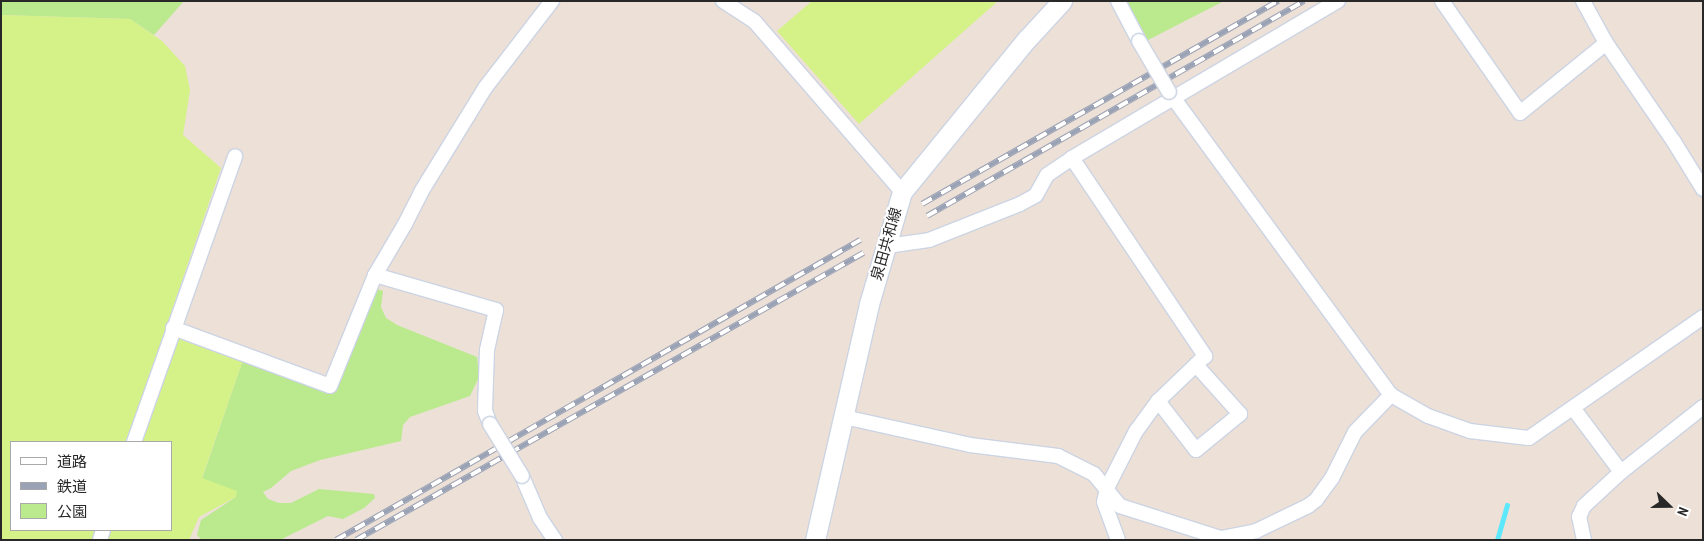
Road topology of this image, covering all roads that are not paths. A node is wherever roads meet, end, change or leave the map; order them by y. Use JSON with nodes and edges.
{"nodes":[{"id":1,"x":552,"y":1,"type":"edge"},
{"id":2,"x":723,"y":1,"type":"edge"},
{"id":3,"x":1062,"y":1,"type":"edge"},
{"id":4,"x":1118,"y":1,"type":"edge"},
{"id":5,"x":1338,"y":1,"type":"edge"},
{"id":6,"x":1442,"y":1,"type":"edge"},
{"id":7,"x":1583,"y":1,"type":"edge"},
{"id":8,"x":1606,"y":43,"type":"junction"},
{"id":9,"x":1171,"y":95,"type":"junction"},
{"id":10,"x":235,"y":156,"type":"dead end"},
{"id":11,"x":1072,"y":158,"type":"junction"},
{"id":12,"x":1703,"y":189,"type":"edge"},
{"id":13,"x":902,"y":192,"type":"junction"},
{"id":14,"x":887,"y":246,"type":"junction"},
{"id":15,"x":375,"y":275,"type":"junction"},
{"id":16,"x":1703,"y":317,"type":"edge"},
{"id":17,"x":173,"y":328,"type":"junction"},
{"id":18,"x":1196,"y":365,"type":"junction"},
{"id":19,"x":1391,"y":395,"type":"junction"},
{"id":20,"x":1158,"y":401,"type":"junction"},
{"id":21,"x":1703,"y":406,"type":"edge"},
{"id":22,"x":1573,"y":408,"type":"junction"},
{"id":23,"x":844,"y":417,"type":"junction"},
{"id":24,"x":134,"y":441,"type":"edge"},
{"id":25,"x":1621,"y":472,"type":"junction"},
{"id":26,"x":1107,"y":488,"type":"junction"},
{"id":27,"x":555,"y":540,"type":"edge"},
{"id":28,"x":815,"y":540,"type":"edge"},
{"id":29,"x":1118,"y":540,"type":"edge"},
{"id":30,"x":1584,"y":540,"type":"edge"}],
"edges":[{"from":1,"to":15,"type":"street"},
{"from":2,"to":13,"type":"street"},
{"from":3,"to":13,"type":"main road","name":"泉田共和線"},
{"from":4,"to":9,"type":"street","bridge":true},
{"from":5,"to":9,"type":"street"},
{"from":6,"to":8,"type":"street"},
{"from":7,"to":8,"type":"street"},
{"from":8,"to":12,"type":"street"},
{"from":9,"to":11,"type":"street"},
{"from":9,"to":19,"type":"street"},
{"from":10,"to":17,"type":"street"},
{"from":11,"to":14,"type":"street"},
{"from":11,"to":18,"type":"street"},
{"from":13,"to":14,"type":"main road","name":"泉田共和線"},
{"from":14,"to":23,"type":"main road","name":"泉田共和線"},
{"from":15,"to":17,"type":"street"},
{"from":15,"to":27,"type":"street","bridge":true},
{"from":16,"to":22,"type":"street"},
{"from":17,"to":24,"type":"street"},
{"from":18,"to":20,"type":"street"},
{"from":18,"to":20,"type":"street"},
{"from":19,"to":22,"type":"street"},
{"from":19,"to":26,"type":"street"},
{"from":20,"to":26,"type":"street"},
{"from":21,"to":25,"type":"street"},
{"from":22,"to":25,"type":"street"},
{"from":23,"to":26,"type":"street"},
{"from":23,"to":28,"type":"main road","name":"泉田共和線"},
{"from":25,"to":30,"type":"street"},
{"from":26,"to":29,"type":"street"}]}
